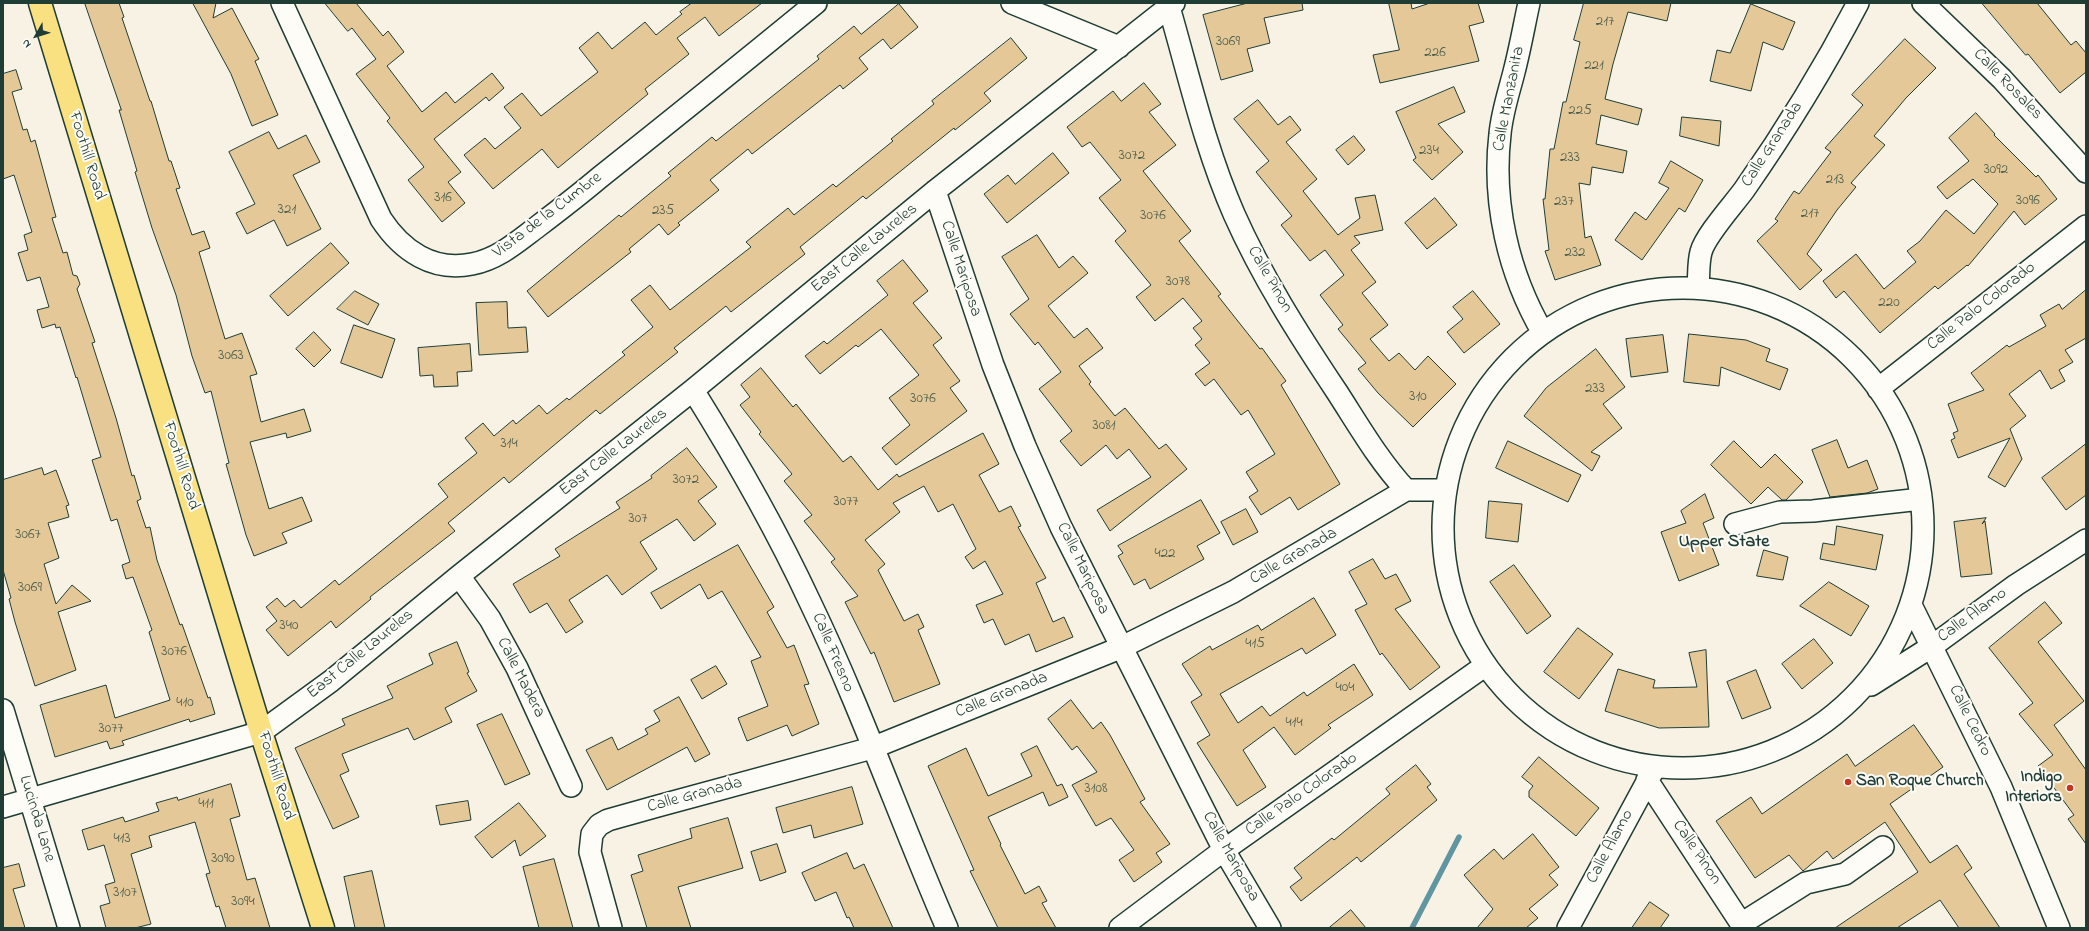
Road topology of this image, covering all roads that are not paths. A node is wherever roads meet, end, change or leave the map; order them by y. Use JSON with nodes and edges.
{"nodes":[{"id":1,"x":40,"y":3,"type":"edge"},
{"id":2,"x":282,"y":3,"type":"edge"},
{"id":3,"x":816,"y":3,"type":"edge"},
{"id":4,"x":1012,"y":3,"type":"edge"},
{"id":5,"x":1529,"y":3,"type":"edge"},
{"id":6,"x":1858,"y":3,"type":"edge"},
{"id":7,"x":1923,"y":3,"type":"edge"},
{"id":8,"x":1172,"y":5,"type":"edge"},
{"id":9,"x":1119,"y":47,"type":"junction"},
{"id":10,"x":2086,"y":172,"type":"edge"},
{"id":11,"x":935,"y":191,"type":"junction"},
{"id":12,"x":2086,"y":226,"type":"edge"},
{"id":13,"x":1698,"y":288,"type":"junction"},
{"id":14,"x":1543,"y":333,"type":"junction"},
{"id":15,"x":1878,"y":388,"type":"junction"},
{"id":16,"x":693,"y":390,"type":"junction"},
{"id":17,"x":1406,"y":490,"type":"junction"},
{"id":18,"x":1446,"y":490,"type":"junction"},
{"id":19,"x":1921,"y":499,"type":"junction"},
{"id":20,"x":1735,"y":524,"type":"dead end"},
{"id":21,"x":2086,"y":540,"type":"edge"},
{"id":22,"x":459,"y":576,"type":"junction"},
{"id":23,"x":1911,"y":604,"type":"junction"},
{"id":24,"x":1931,"y":647,"type":"junction"},
{"id":25,"x":1120,"y":648,"type":"junction"},
{"id":26,"x":1486,"y":665,"type":"junction"},
{"id":27,"x":1860,"y":692,"type":"junction"},
{"id":28,"x":3,"y":710,"type":"edge"},
{"id":29,"x":261,"y":732,"type":"junction"},
{"id":30,"x":872,"y":748,"type":"junction"},
{"id":31,"x":1651,"y":773,"type":"junction"},
{"id":32,"x":571,"y":786,"type":"dead end"},
{"id":33,"x":30,"y":799,"type":"junction"},
{"id":34,"x":3,"y":807,"type":"edge"},
{"id":35,"x":1883,"y":847,"type":"dead end"},
{"id":36,"x":1224,"y":850,"type":"junction"},
{"id":37,"x":1742,"y":926,"type":"edge"},
{"id":38,"x":69,"y":928,"type":"edge"},
{"id":39,"x":323,"y":928,"type":"edge"},
{"id":40,"x":611,"y":928,"type":"edge"},
{"id":41,"x":947,"y":928,"type":"edge"},
{"id":42,"x":1120,"y":928,"type":"edge"},
{"id":43,"x":1270,"y":928,"type":"edge"},
{"id":44,"x":1568,"y":928,"type":"edge"},
{"id":45,"x":2059,"y":928,"type":"edge"}],
"edges":[{"from":1,"to":29,"type":"main road","name":"Foothill Road"},
{"from":2,"to":3,"type":"street","name":"Vista de la Cumbre"},
{"from":4,"to":9,"type":"street"},
{"from":5,"to":14,"type":"street","name":"Calle Manzanita"},
{"from":6,"to":13,"type":"street","name":"Calle Granada"},
{"from":7,"to":10,"type":"street","name":"Calle Rosales"},
{"from":8,"to":9,"type":"street","name":"East Calle Laureles"},
{"from":8,"to":17,"type":"street","name":"Calle Pinon"},
{"from":9,"to":11,"type":"street","name":"East Calle Laureles"},
{"from":11,"to":16,"type":"street","name":"East Calle Laureles"},
{"from":11,"to":25,"type":"street","name":"Calle Mariposa"},
{"from":12,"to":15,"type":"street","name":"Calle Palo Colorado"},
{"from":13,"to":14,"type":"street"},
{"from":13,"to":15,"type":"street"},
{"from":14,"to":18,"type":"street"},
{"from":15,"to":19,"type":"street"},
{"from":16,"to":22,"type":"street","name":"East Calle Laureles"},
{"from":16,"to":30,"type":"street","name":"Calle Fresno"},
{"from":17,"to":18,"type":"street"},
{"from":17,"to":25,"type":"street","name":"Calle Granada"},
{"from":18,"to":26,"type":"street"},
{"from":19,"to":20,"type":"street"},
{"from":19,"to":23,"type":"street"},
{"from":21,"to":24,"type":"street","name":"Calle Alamo"},
{"from":22,"to":29,"type":"street","name":"East Calle Laureles"},
{"from":22,"to":32,"type":"street","name":"Calle Madera"},
{"from":23,"to":24,"type":"street","name":"Calle Cedro"},
{"from":23,"to":27,"type":"street"},
{"from":24,"to":27,"type":"street","name":"Calle Alamo"},
{"from":24,"to":45,"type":"street","name":"Calle Cedro"},
{"from":25,"to":30,"type":"street","name":"Calle Granada"},
{"from":25,"to":36,"type":"street","name":"Calle Mariposa"},
{"from":26,"to":31,"type":"street"},
{"from":26,"to":36,"type":"street","name":"Calle Palo Colorado"},
{"from":27,"to":31,"type":"street"},
{"from":28,"to":33,"type":"street","name":"Lucinda Lane"},
{"from":29,"to":33,"type":"street","name":"East Calle Laureles"},
{"from":29,"to":39,"type":"main road","name":"Foothill Road"},
{"from":30,"to":40,"type":"street","name":"Calle Granada"},
{"from":30,"to":41,"type":"street","name":"Calle Fresno"},
{"from":31,"to":37,"type":"street","name":"Calle Pinon"},
{"from":31,"to":44,"type":"street","name":"Calle Alamo"},
{"from":33,"to":34,"type":"street","name":"East Calle Laureles"},
{"from":33,"to":38,"type":"street","name":"Lucinda Lane"},
{"from":35,"to":37,"type":"street"},
{"from":36,"to":42,"type":"street","name":"Calle Palo Colorado"},
{"from":36,"to":43,"type":"street","name":"Calle Mariposa"}]}
